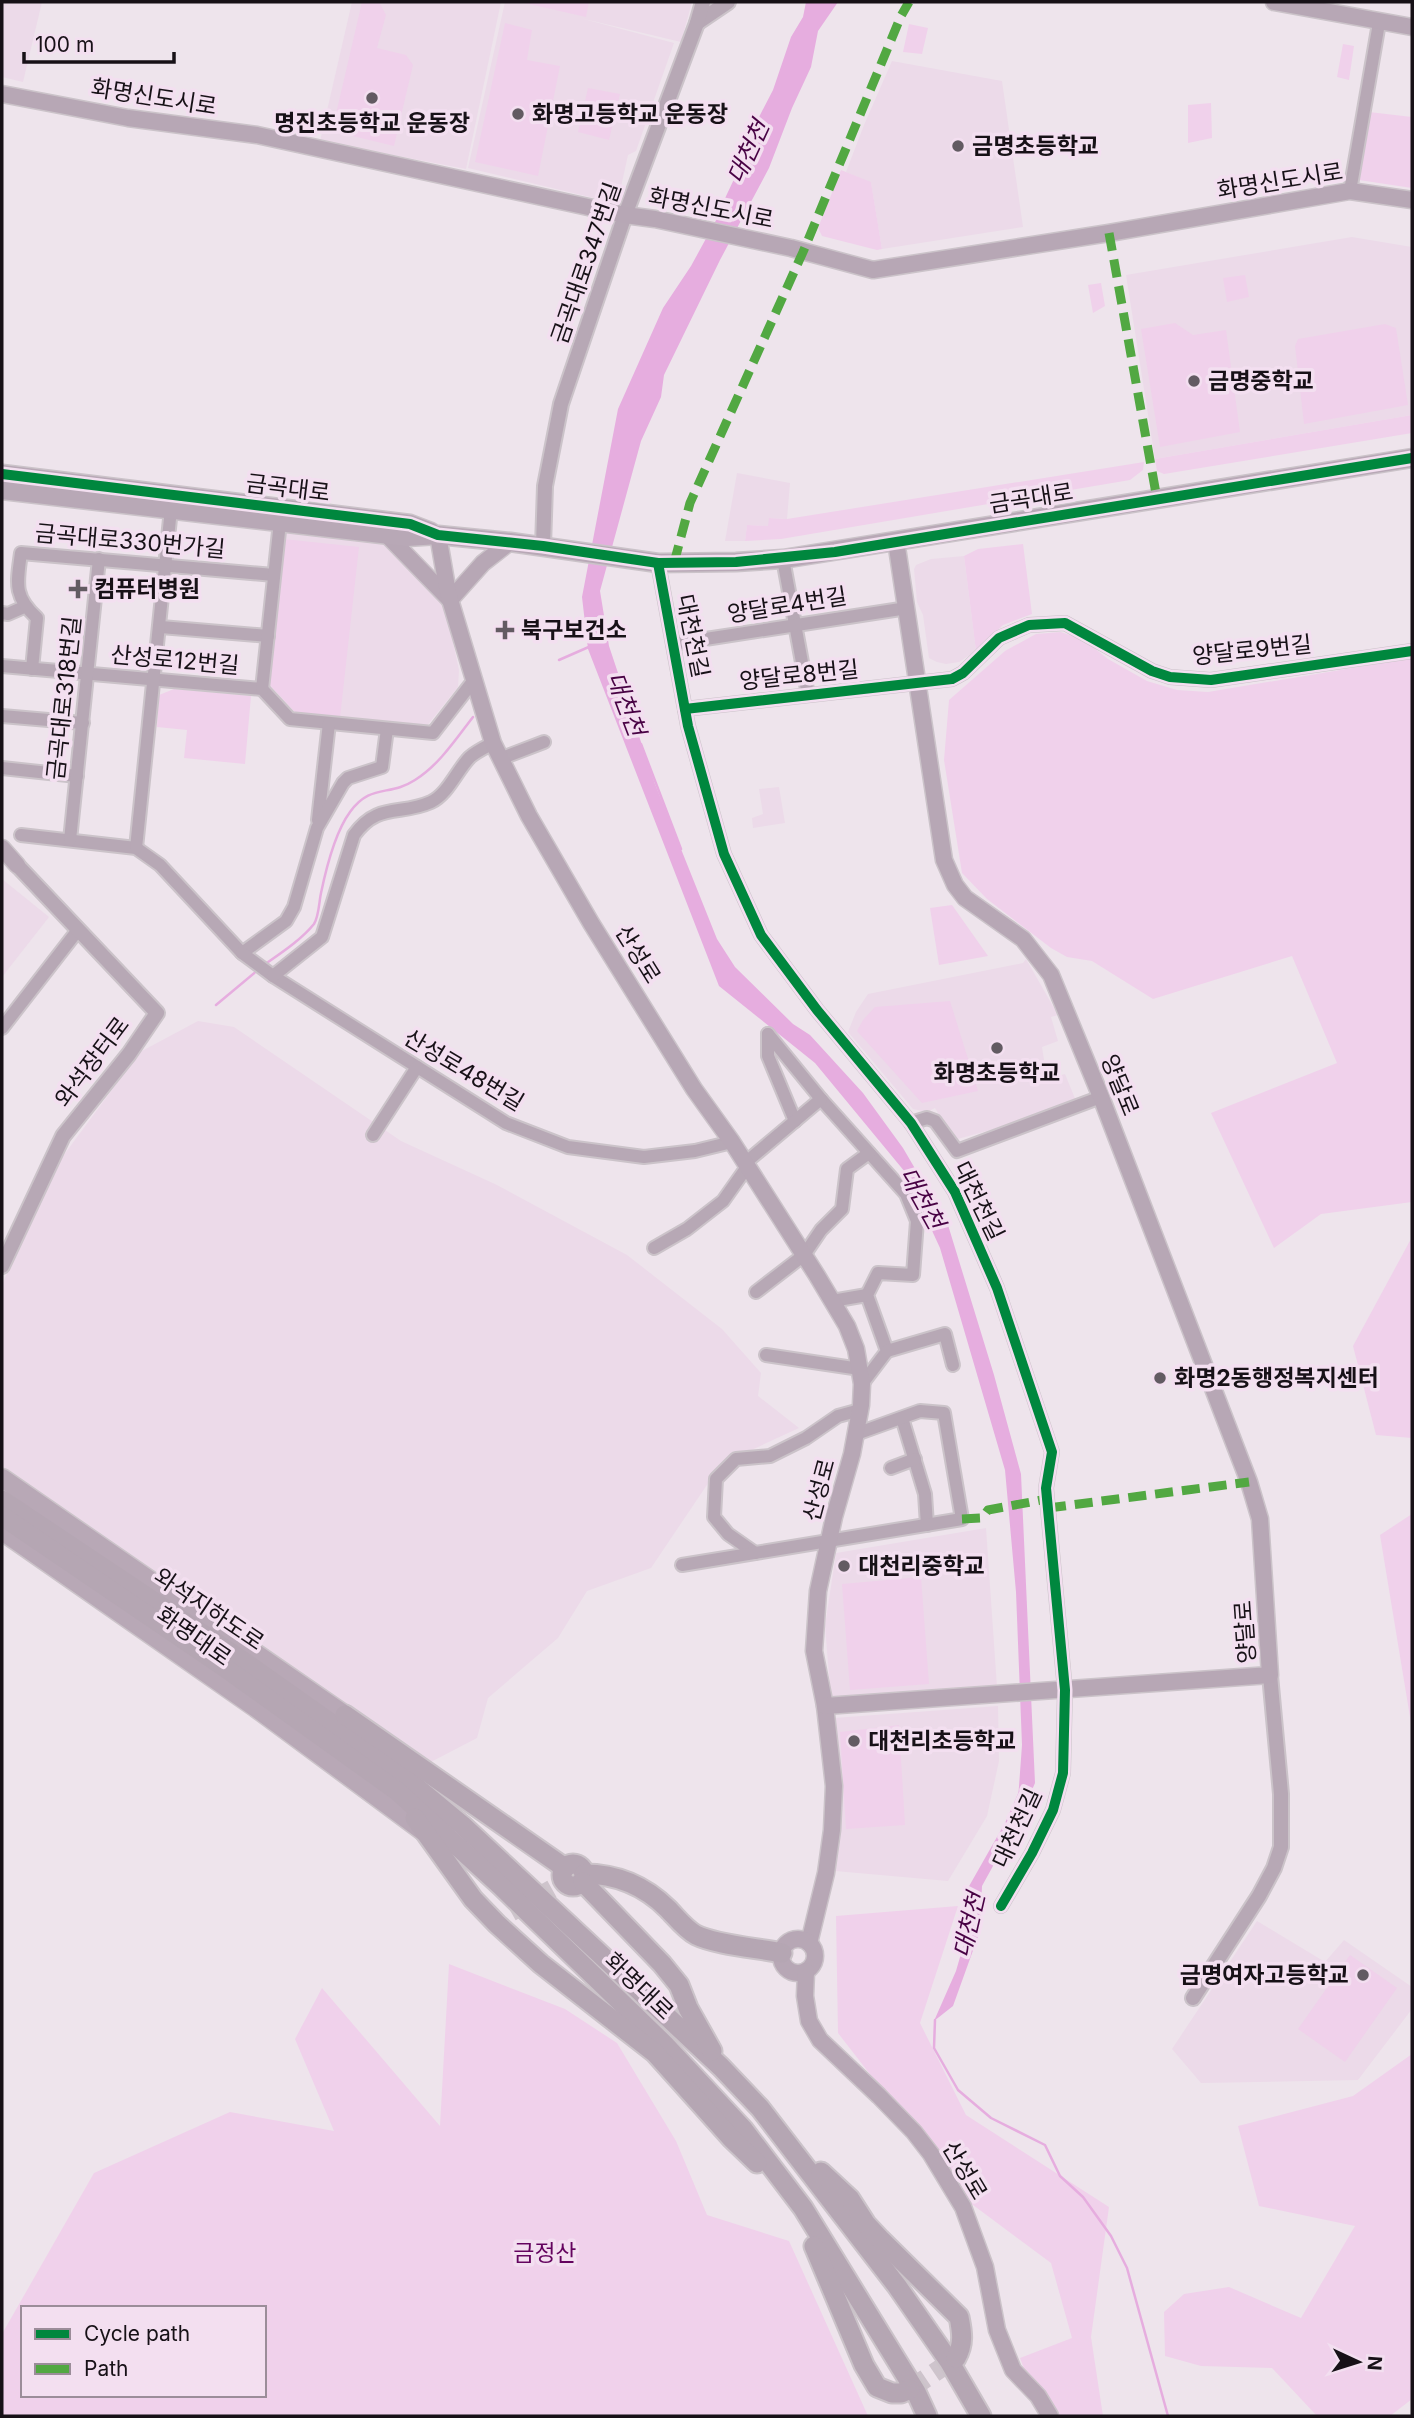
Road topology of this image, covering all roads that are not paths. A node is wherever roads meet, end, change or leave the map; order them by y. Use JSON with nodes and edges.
{"nodes":[{"id":1,"x":703,"y":2,"type":"edge"},
{"id":2,"x":728,"y":2,"type":"edge"},
{"id":3,"x":1274,"y":2,"type":"edge"},
{"id":4,"x":697,"y":23,"type":"junction"},
{"id":5,"x":1379,"y":23,"type":"junction"},
{"id":6,"x":1412,"y":27,"type":"edge"},
{"id":7,"x":2,"y":94,"type":"edge"},
{"id":8,"x":1350,"y":191,"type":"junction"},
{"id":9,"x":1412,"y":200,"type":"edge"},
{"id":10,"x":625,"y":215,"type":"junction"},
{"id":11,"x":1412,"y":458,"type":"edge"},
{"id":12,"x":2,"y":474,"type":"edge"},
{"id":13,"x":2,"y":490,"type":"edge"},
{"id":14,"x":172,"y":509,"type":"junction"},
{"id":15,"x":279,"y":522,"type":"junction"},
{"id":16,"x":387,"y":535,"type":"junction"},
{"id":17,"x":438,"y":535,"type":"junction"},
{"id":18,"x":896,"y":541,"type":"junction"},
{"id":19,"x":510,"y":542,"type":"junction"},
{"id":20,"x":543,"y":546,"type":"junction"},
{"id":21,"x":99,"y":559,"type":"junction"},
{"id":22,"x":783,"y":559,"type":"junction"},
{"id":23,"x":656,"y":563,"type":"junction"},
{"id":24,"x":166,"y":565,"type":"junction"},
{"id":25,"x":274,"y":575,"type":"junction"},
{"id":26,"x":450,"y":600,"type":"junction"},
{"id":27,"x":24,"y":607,"type":"junction"},
{"id":28,"x":907,"y":608,"type":"junction"},
{"id":29,"x":2,"y":613,"type":"edge"},
{"id":30,"x":796,"y":625,"type":"junction"},
{"id":31,"x":161,"y":626,"type":"junction"},
{"id":32,"x":268,"y":636,"type":"junction"},
{"id":33,"x":673,"y":644,"type":"junction"},
{"id":34,"x":1412,"y":650,"type":"edge"},
{"id":35,"x":2,"y":666,"type":"edge"},
{"id":36,"x":32,"y":669,"type":"junction"},
{"id":37,"x":88,"y":674,"type":"junction"},
{"id":38,"x":155,"y":680,"type":"junction"},
{"id":39,"x":474,"y":680,"type":"junction"},
{"id":40,"x":918,"y":683,"type":"junction"},
{"id":41,"x":262,"y":689,"type":"junction"},
{"id":42,"x":808,"y":695,"type":"junction"},
{"id":43,"x":685,"y":709,"type":"junction"},
{"id":44,"x":2,"y":716,"type":"edge"},
{"id":45,"x":83,"y":723,"type":"junction"},
{"id":46,"x":329,"y":723,"type":"junction"},
{"id":47,"x":387,"y":729,"type":"junction"},
{"id":48,"x":544,"y":742,"type":"dead end"},
{"id":49,"x":493,"y":743,"type":"junction"},
{"id":50,"x":502,"y":758,"type":"junction"},
{"id":51,"x":2,"y":768,"type":"edge"},
{"id":52,"x":77,"y":776,"type":"junction"},
{"id":53,"x":317,"y":828,"type":"junction"},
{"id":54,"x":21,"y":835,"type":"dead end"},
{"id":55,"x":70,"y":841,"type":"junction"},
{"id":56,"x":2,"y":848,"type":"edge"},
{"id":57,"x":136,"y":848,"type":"junction"},
{"id":58,"x":17,"y":865,"type":"joint"},
{"id":59,"x":78,"y":930,"type":"junction"},
{"id":60,"x":242,"y":953,"type":"junction"},
{"id":61,"x":273,"y":976,"type":"junction"},
{"id":62,"x":2,"y":1028,"type":"edge"},
{"id":63,"x":417,"y":1067,"type":"junction"},
{"id":64,"x":1101,"y":1097,"type":"junction"},
{"id":65,"x":821,"y":1099,"type":"junction"},
{"id":66,"x":795,"y":1121,"type":"junction"},
{"id":67,"x":911,"y":1123,"type":"junction"},
{"id":68,"x":373,"y":1135,"type":"dead end"},
{"id":69,"x":732,"y":1142,"type":"junction"},
{"id":70,"x":957,"y":1151,"type":"junction"},
{"id":71,"x":869,"y":1153,"type":"junction"},
{"id":72,"x":936,"y":1160,"type":"junction"},
{"id":73,"x":746,"y":1165,"type":"junction"},
{"id":74,"x":654,"y":1248,"type":"dead end"},
{"id":75,"x":804,"y":1255,"type":"junction"},
{"id":76,"x":2,"y":1266,"type":"edge"},
{"id":77,"x":756,"y":1292,"type":"dead end"},
{"id":78,"x":867,"y":1294,"type":"junction"},
{"id":79,"x":832,"y":1301,"type":"junction"},
{"id":80,"x":887,"y":1351,"type":"junction"},
{"id":81,"x":766,"y":1355,"type":"dead end"},
{"id":82,"x":953,"y":1364,"type":"dead end"},
{"id":83,"x":861,"y":1376,"type":"junction"},
{"id":84,"x":860,"y":1410,"type":"junction"},
{"id":85,"x":902,"y":1418,"type":"junction"},
{"id":86,"x":856,"y":1434,"type":"junction"},
{"id":87,"x":915,"y":1459,"type":"junction"},
{"id":88,"x":891,"y":1468,"type":"dead end"},
{"id":89,"x":2,"y":1478,"type":"edge"},
{"id":90,"x":2,"y":1500,"type":"edge"},
{"id":91,"x":2,"y":1516,"type":"edge"},
{"id":92,"x":927,"y":1525,"type":"junction"},
{"id":93,"x":2,"y":1531,"type":"edge"},
{"id":94,"x":829,"y":1541,"type":"junction"},
{"id":95,"x":755,"y":1553,"type":"junction"},
{"id":96,"x":682,"y":1565,"type":"dead end"},
{"id":97,"x":228,"y":1670,"type":"joint"},
{"id":98,"x":1270,"y":1675,"type":"junction"},
{"id":99,"x":1060,"y":1690,"type":"junction"},
{"id":100,"x":825,"y":1706,"type":"junction"},
{"id":101,"x":345,"y":1715,"type":"junction"},
{"id":102,"x":386,"y":1762,"type":"junction"},
{"id":103,"x":397,"y":1791,"type":"junction"},
{"id":104,"x":425,"y":1832,"type":"junction"},
{"id":105,"x":610,"y":1877,"type":"junction"},
{"id":106,"x":570,"y":1879,"type":"junction"},
{"id":107,"x":606,"y":1905,"type":"junction"},
{"id":108,"x":1000,"y":1906,"type":"dead end"},
{"id":109,"x":809,"y":1943,"type":"junction"},
{"id":110,"x":782,"y":1952,"type":"junction"},
{"id":111,"x":806,"y":1971,"type":"junction"},
{"id":112,"x":1193,"y":1998,"type":"dead end"},
{"id":113,"x":721,"y":2067,"type":"junction"},
{"id":114,"x":792,"y":2148,"type":"junction"},
{"id":115,"x":785,"y":2182,"type":"junction"},
{"id":116,"x":803,"y":2208,"type":"junction"},
{"id":117,"x":956,"y":2358,"type":"dead end"},
{"id":118,"x":910,"y":2389,"type":"tunnel mouth"},
{"id":119,"x":927,"y":2416,"type":"edge"},
{"id":120,"x":981,"y":2416,"type":"edge"},
{"id":121,"x":1050,"y":2416,"type":"edge"}],
"edges":[{"from":1,"to":4,"type":"street","name":"금곡대로347번길"},
{"from":2,"to":4,"type":"street"},
{"from":3,"to":5,"type":"main road"},
{"from":4,"to":10,"type":"street","name":"금곡대로347번길"},
{"from":5,"to":6,"type":"main road"},
{"from":5,"to":8,"type":"street"},
{"from":7,"to":10,"type":"main road","name":"화명신도시로"},
{"from":8,"to":9,"type":"main road","name":"화명신도시로"},
{"from":8,"to":10,"type":"main road","name":"화명신도시로"},
{"from":10,"to":20,"type":"street","name":"금곡대로347번길"},
{"from":11,"to":18,"type":"main road","name":"금곡대로"},
{"from":12,"to":17,"type":"main road","name":"금곡대로"},
{"from":13,"to":14,"type":"main road","name":"금곡대로"},
{"from":14,"to":15,"type":"main road","name":"금곡대로"},
{"from":14,"to":24,"type":"street"},
{"from":15,"to":16,"type":"main road","name":"금곡대로"},
{"from":15,"to":25,"type":"street"},
{"from":16,"to":17,"type":"main road","name":"금곡대로"},
{"from":16,"to":26,"type":"main road"},
{"from":17,"to":19,"type":"main road","name":"금곡대로"},
{"from":17,"to":26,"type":"main road","name":"산성로"},
{"from":18,"to":22,"type":"main road","name":"금곡대로"},
{"from":18,"to":28,"type":"main road","name":"양달로"},
{"from":19,"to":20,"type":"main road","name":"금곡대로"},
{"from":19,"to":26,"type":"main road"},
{"from":20,"to":23,"type":"main road","name":"금곡대로"},
{"from":21,"to":24,"type":"street","name":"금곡대로330번가길"},
{"from":21,"to":27,"type":"street","name":"금곡대로330번가길"},
{"from":21,"to":37,"type":"street","name":"금곡대로318번길"},
{"from":22,"to":23,"type":"main road","name":"금곡대로"},
{"from":22,"to":30,"type":"street"},
{"from":23,"to":33,"type":"street","name":"대천천길"},
{"from":24,"to":25,"type":"street","name":"금곡대로330번가길"},
{"from":24,"to":31,"type":"street"},
{"from":25,"to":32,"type":"street"},
{"from":26,"to":39,"type":"main road","name":"산성로"},
{"from":27,"to":29,"type":"street"},
{"from":27,"to":36,"type":"street","name":"금곡대로330번가길"},
{"from":28,"to":30,"type":"street","name":"양달로4번길"},
{"from":28,"to":40,"type":"main road","name":"양달로"},
{"from":30,"to":33,"type":"street","name":"양달로4번길"},
{"from":30,"to":42,"type":"street"},
{"from":31,"to":32,"type":"street"},
{"from":31,"to":38,"type":"street"},
{"from":32,"to":41,"type":"street"},
{"from":33,"to":43,"type":"street","name":"대천천길"},
{"from":34,"to":40,"type":"street","name":"양달로9번길"},
{"from":35,"to":36,"type":"street","name":"산성로12번길"},
{"from":36,"to":37,"type":"street","name":"산성로12번길"},
{"from":37,"to":38,"type":"street","name":"산성로12번길"},
{"from":37,"to":45,"type":"street","name":"금곡대로318번길"},
{"from":38,"to":41,"type":"street","name":"산성로12번길"},
{"from":38,"to":57,"type":"street"},
{"from":39,"to":47,"type":"street","name":"산성로12번길"},
{"from":39,"to":49,"type":"main road","name":"산성로"},
{"from":40,"to":42,"type":"street","name":"양달로8번길"},
{"from":40,"to":64,"type":"main road","name":"양달로"},
{"from":41,"to":46,"type":"street","name":"산성로12번길"},
{"from":42,"to":43,"type":"street","name":"양달로8번길"},
{"from":43,"to":67,"type":"street","name":"대천천길"},
{"from":44,"to":45,"type":"street"},
{"from":45,"to":52,"type":"street","name":"금곡대로318번길"},
{"from":46,"to":47,"type":"street","name":"산성로12번길"},
{"from":46,"to":53,"type":"street"},
{"from":47,"to":53,"type":"street"},
{"from":48,"to":50,"type":"street"},
{"from":49,"to":50,"type":"main road","name":"산성로"},
{"from":49,"to":61,"type":"street"},
{"from":50,"to":69,"type":"main road","name":"산성로"},
{"from":51,"to":52,"type":"street"},
{"from":52,"to":55,"type":"street","name":"금곡대로318번길"},
{"from":53,"to":60,"type":"street"},
{"from":54,"to":55,"type":"street"},
{"from":55,"to":57,"type":"street"},
{"from":56,"to":58,"type":"main road","name":"와석장터로"},
{"from":57,"to":60,"type":"street","name":"산성로48번길"},
{"from":58,"to":59,"type":"street","name":"와석장터로"},
{"from":59,"to":62,"type":"street"},
{"from":59,"to":76,"type":"street","name":"와석장터로"},
{"from":60,"to":61,"type":"street","name":"산성로48번길"},
{"from":61,"to":63,"type":"street","name":"산성로48번길"},
{"from":63,"to":68,"type":"street"},
{"from":63,"to":69,"type":"street","name":"산성로48번길"},
{"from":64,"to":70,"type":"street","name":"대천천길"},
{"from":64,"to":98,"type":"main road","name":"양달로"},
{"from":65,"to":66,"type":"street"},
{"from":65,"to":66,"type":"street"},
{"from":65,"to":71,"type":"street"},
{"from":66,"to":73,"type":"street"},
{"from":67,"to":70,"type":"street","name":"대천천길"},
{"from":67,"to":72,"type":"street","name":"대천천길"},
{"from":69,"to":73,"type":"main road","name":"산성로"},
{"from":70,"to":72,"type":"street"},
{"from":71,"to":75,"type":"street"},
{"from":71,"to":78,"type":"street"},
{"from":72,"to":99,"type":"street","name":"대천천길"},
{"from":73,"to":74,"type":"street"},
{"from":73,"to":75,"type":"main road","name":"산성로"},
{"from":75,"to":77,"type":"street"},
{"from":75,"to":79,"type":"main road","name":"산성로"},
{"from":78,"to":79,"type":"street"},
{"from":78,"to":80,"type":"street"},
{"from":79,"to":83,"type":"main road","name":"산성로"},
{"from":80,"to":82,"type":"street"},
{"from":80,"to":83,"type":"street"},
{"from":81,"to":83,"type":"street"},
{"from":83,"to":84,"type":"main road","name":"산성로"},
{"from":84,"to":86,"type":"main road","name":"산성로"},
{"from":84,"to":95,"type":"street"},
{"from":85,"to":86,"type":"street"},
{"from":85,"to":87,"type":"street"},
{"from":85,"to":92,"type":"street","name":"산성로"},
{"from":86,"to":94,"type":"main road","name":"산성로"},
{"from":87,"to":88,"type":"street"},
{"from":87,"to":92,"type":"street"},
{"from":89,"to":101,"type":"main road","name":"화명대로"},
{"from":90,"to":102,"type":"highway","name":"와석지하도로"},
{"from":91,"to":97,"type":"highway","name":"와석지하도로"},
{"from":92,"to":94,"type":"street","name":"산성로"},
{"from":93,"to":104,"type":"main road","name":"화명대로"},
{"from":94,"to":95,"type":"street","name":"산성로"},
{"from":94,"to":100,"type":"main road","name":"산성로"},
{"from":95,"to":96,"type":"street","name":"산성로"},
{"from":97,"to":103,"type":"highway","name":"화명대로"},
{"from":98,"to":99,"type":"main road","name":"양달로"},
{"from":98,"to":112,"type":"street","name":"양달로"},
{"from":99,"to":100,"type":"main road"},
{"from":99,"to":108,"type":"street","name":"대천천길"},
{"from":100,"to":109,"type":"main road","name":"산성로"},
{"from":101,"to":102,"type":"highway"},
{"from":101,"to":106,"type":"highway"},
{"from":102,"to":113,"type":"highway","name":"화명대로"},
{"from":103,"to":104,"type":"highway"},
{"from":103,"to":115,"type":"highway","name":"화명대로"},
{"from":104,"to":115,"type":"highway"},
{"from":105,"to":106,"type":"highway"},
{"from":105,"to":107,"type":"highway"},
{"from":105,"to":110,"type":"highway"},
{"from":106,"to":107,"type":"highway"},
{"from":107,"to":113,"type":"highway"},
{"from":109,"to":110,"type":"main road"},
{"from":109,"to":111,"type":"main road"},
{"from":110,"to":111,"type":"main road"},
{"from":111,"to":121,"type":"main road","name":"산성로"},
{"from":113,"to":114,"type":"highway","name":"화명대로"},
{"from":114,"to":117,"type":"highway"},
{"from":114,"to":120,"type":"highway","name":"화명대로"},
{"from":115,"to":116,"type":"highway","name":"화명대로"},
{"from":116,"to":118,"type":"highway"},
{"from":116,"to":119,"type":"highway","name":"화명대로"}]}
